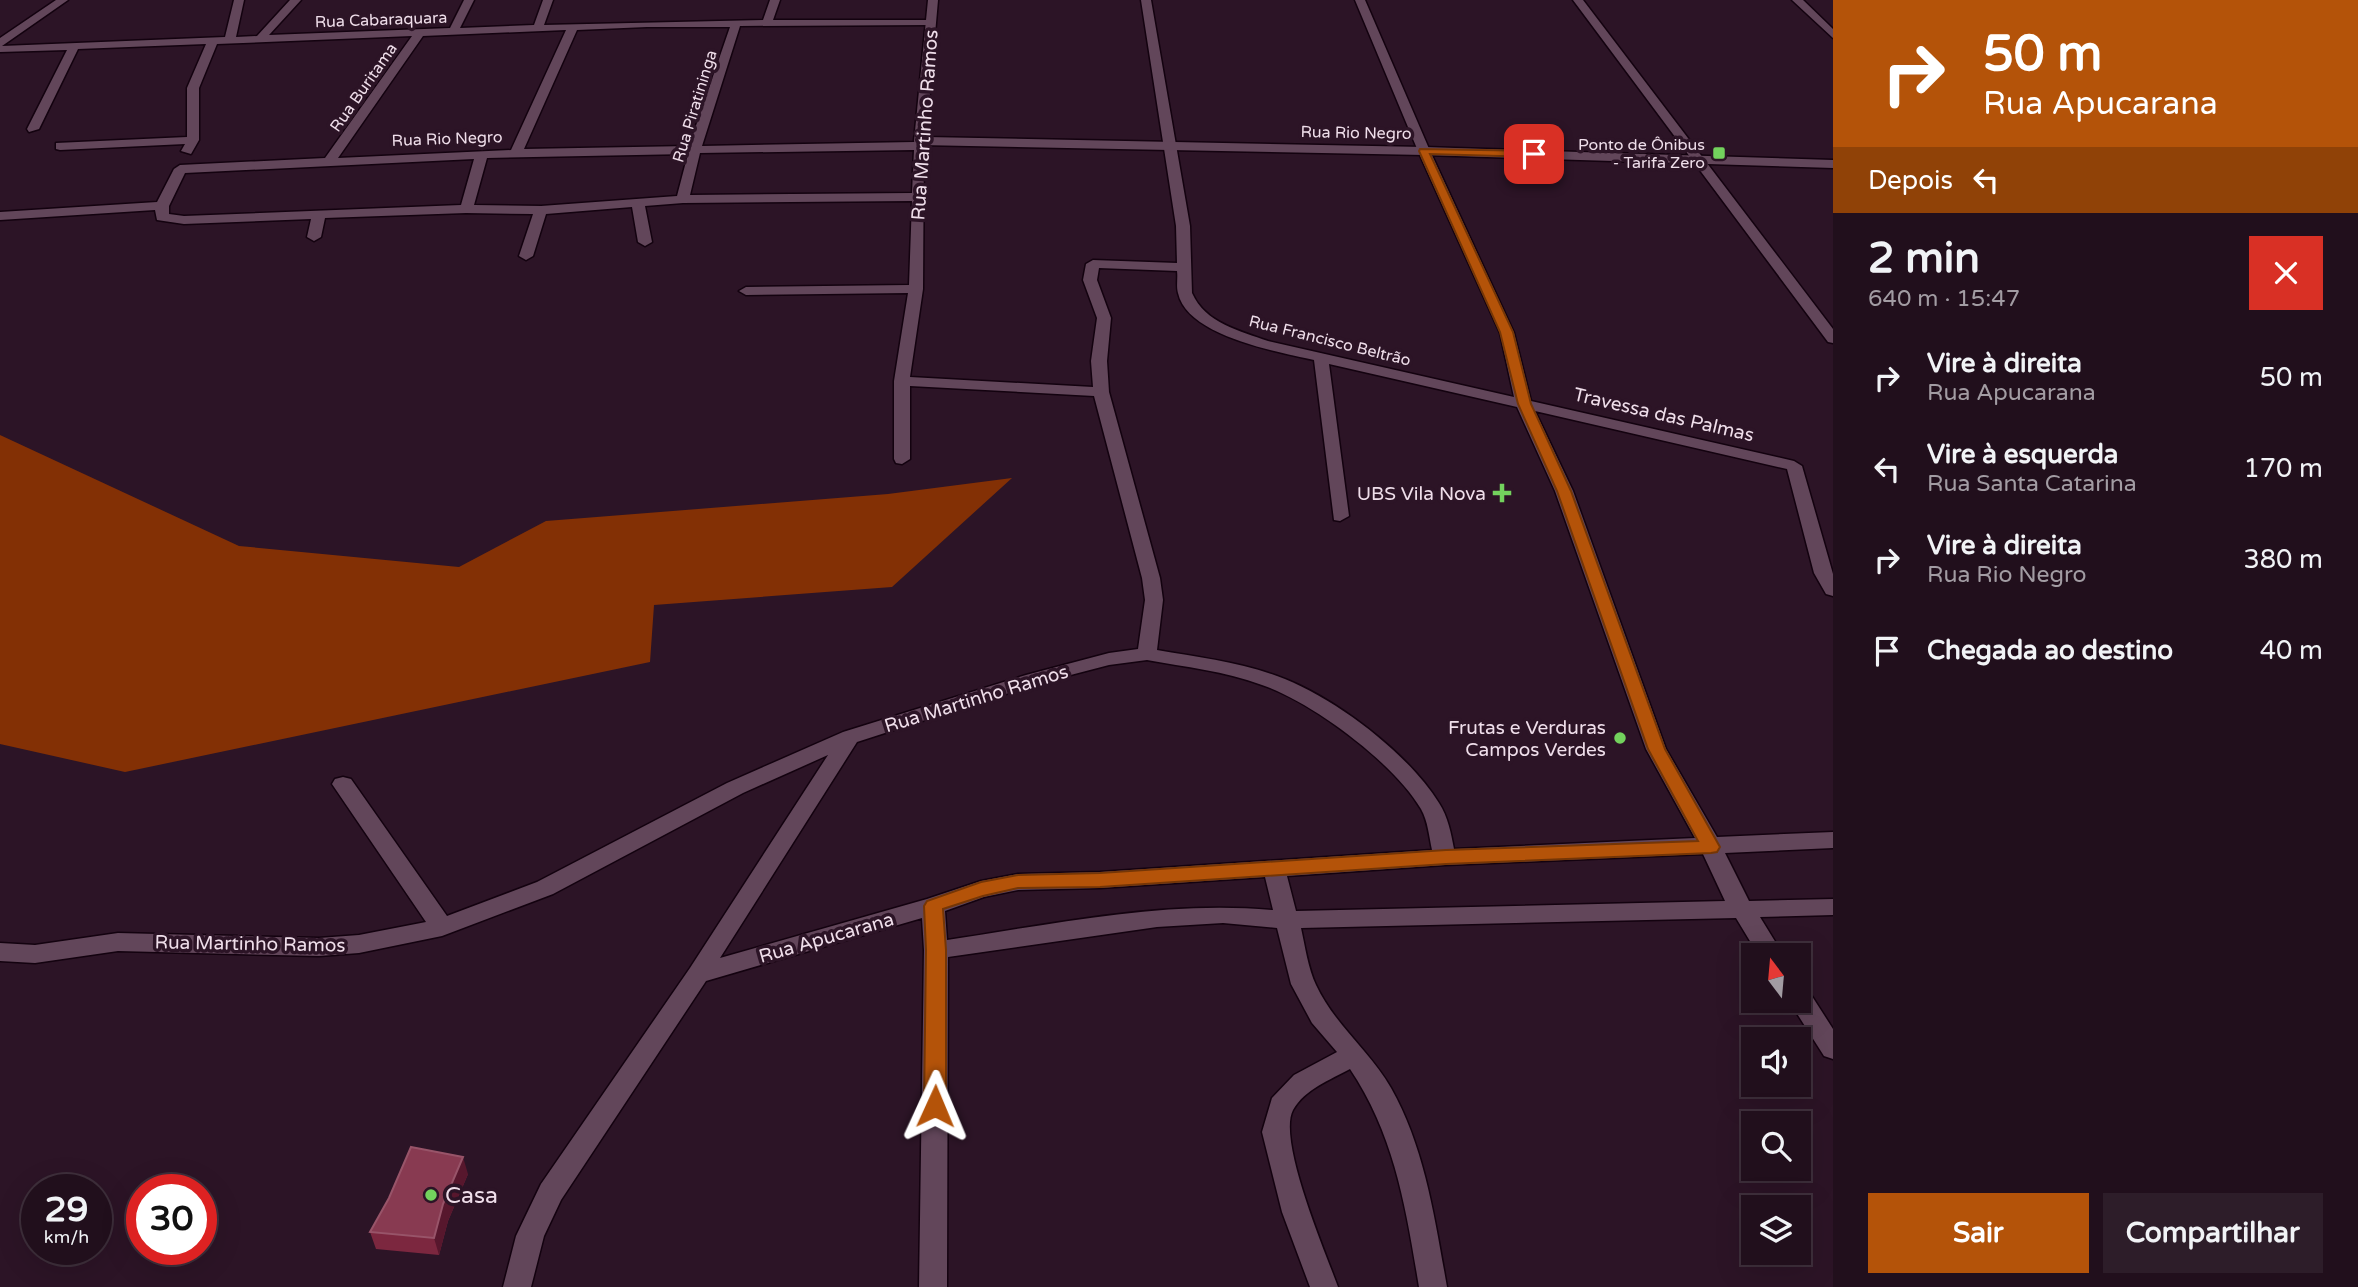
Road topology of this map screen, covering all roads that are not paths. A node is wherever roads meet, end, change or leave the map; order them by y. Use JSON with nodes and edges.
{"nodes":[{"id":1,"x":63,"y":0,"type":"edge"},
{"id":2,"x":239,"y":0,"type":"edge"},
{"id":3,"x":296,"y":0,"type":"edge"},
{"id":4,"x":469,"y":0,"type":"edge"},
{"id":5,"x":548,"y":0,"type":"edge"},
{"id":6,"x":775,"y":0,"type":"edge"},
{"id":7,"x":933,"y":0,"type":"edge"},
{"id":8,"x":1146,"y":0,"type":"edge"},
{"id":9,"x":1360,"y":0,"type":"edge"},
{"id":10,"x":1578,"y":0,"type":"edge"},
{"id":11,"x":1797,"y":0,"type":"edge"},
{"id":12,"x":736,"y":23,"type":"junction"},
{"id":13,"x":767,"y":23,"type":"junction"},
{"id":14,"x":930,"y":23,"type":"junction"},
{"id":15,"x":573,"y":26,"type":"junction"},
{"id":16,"x":538,"y":28,"type":"junction"},
{"id":17,"x":453,"y":32,"type":"junction"},
{"id":18,"x":421,"y":33,"type":"junction"},
{"id":19,"x":1833,"y":34,"type":"edge"},
{"id":20,"x":259,"y":40,"type":"junction"},
{"id":21,"x":229,"y":41,"type":"junction"},
{"id":22,"x":212,"y":42,"type":"junction"},
{"id":23,"x":0,"y":43,"type":"edge"},
{"id":24,"x":73,"y":48,"type":"junction"},
{"id":25,"x":0,"y":50,"type":"edge"},
{"id":26,"x":33,"y":129,"type":"dead end"},
{"id":27,"x":193,"y":140,"type":"junction"},
{"id":28,"x":920,"y":144,"type":"junction"},
{"id":29,"x":1170,"y":145,"type":"junction"},
{"id":30,"x":60,"y":146,"type":"dead end"},
{"id":31,"x":695,"y":148,"type":"junction"},
{"id":32,"x":1424,"y":151,"type":"junction"},
{"id":33,"x":516,"y":153,"type":"junction"},
{"id":34,"x":482,"y":154,"type":"junction"},
{"id":35,"x":1700,"y":159,"type":"junction"},
{"id":36,"x":330,"y":160,"type":"junction"},
{"id":37,"x":1833,"y":164,"type":"edge"},
{"id":38,"x":180,"y":169,"type":"junction"},
{"id":39,"x":919,"y":198,"type":"junction"},
{"id":40,"x":683,"y":199,"type":"junction"},
{"id":41,"x":638,"y":203,"type":"junction"},
{"id":42,"x":162,"y":206,"type":"junction"},
{"id":43,"x":466,"y":209,"type":"junction"},
{"id":44,"x":541,"y":210,"type":"junction"},
{"id":45,"x":319,"y":215,"type":"junction"},
{"id":46,"x":0,"y":216,"type":"edge"},
{"id":47,"x":314,"y":237,"type":"dead end"},
{"id":48,"x":645,"y":242,"type":"dead end"},
{"id":49,"x":526,"y":256,"type":"dead end"},
{"id":50,"x":1183,"y":267,"type":"junction"},
{"id":51,"x":916,"y":289,"type":"junction"},
{"id":52,"x":746,"y":291,"type":"dead end"},
{"id":53,"x":1833,"y":339,"type":"edge"},
{"id":54,"x":1321,"y":358,"type":"junction"},
{"id":55,"x":902,"y":381,"type":"junction"},
{"id":56,"x":1101,"y":392,"type":"junction"},
{"id":57,"x":1524,"y":404,"type":"junction"},
{"id":58,"x":902,"y":459,"type":"dead end"},
{"id":59,"x":1340,"y":516,"type":"dead end"},
{"id":60,"x":1833,"y":590,"type":"edge"},
{"id":61,"x":1147,"y":654,"type":"junction"},
{"id":62,"x":850,"y":737,"type":"junction"},
{"id":63,"x":343,"y":784,"type":"dead end"},
{"id":64,"x":1833,"y":841,"type":"edge"},
{"id":65,"x":1713,"y":854,"type":"junction"},
{"id":66,"x":1446,"y":857,"type":"junction"},
{"id":67,"x":1274,"y":869,"type":"junction"},
{"id":68,"x":1739,"y":904,"type":"junction"},
{"id":69,"x":933,"y":906,"type":"junction"},
{"id":70,"x":1833,"y":907,"type":"edge"},
{"id":71,"x":1287,"y":920,"type":"junction"},
{"id":72,"x":442,"y":927,"type":"junction"},
{"id":73,"x":1764,"y":943,"type":"edge"},
{"id":74,"x":936,"y":950,"type":"junction"},
{"id":75,"x":0,"y":952,"type":"edge"},
{"id":76,"x":698,"y":974,"type":"junction"},
{"id":77,"x":1809,"y":1013,"type":"edge"},
{"id":78,"x":1833,"y":1049,"type":"edge"},
{"id":79,"x":1354,"y":1055,"type":"junction"},
{"id":80,"x":517,"y":1287,"type":"edge"},
{"id":81,"x":933,"y":1287,"type":"edge"},
{"id":82,"x":1324,"y":1287,"type":"edge"},
{"id":83,"x":1433,"y":1287,"type":"edge"}],
"edges":[{"from":1,"to":23,"type":"street"},
{"from":2,"to":21,"type":"street"},
{"from":3,"to":20,"type":"street"},
{"from":4,"to":17,"type":"street"},
{"from":5,"to":16,"type":"street"},
{"from":6,"to":13,"type":"street"},
{"from":7,"to":14,"type":"street","name":"Rua Martinho Ramos"},
{"from":8,"to":29,"type":"street","name":"Rua Francisco Beltrão"},
{"from":9,"to":32,"type":"street"},
{"from":10,"to":35,"type":"street"},
{"from":11,"to":19,"type":"street"},
{"from":12,"to":13,"type":"street","name":"Rua Cabaraquara"},
{"from":12,"to":15,"type":"street","name":"Rua Cabaraquara"},
{"from":12,"to":31,"type":"street","name":"Rua Piratininga"},
{"from":13,"to":14,"type":"street","name":"Rua Cabaraquara"},
{"from":14,"to":28,"type":"street","name":"Rua Martinho Ramos"},
{"from":15,"to":16,"type":"street","name":"Rua Cabaraquara"},
{"from":15,"to":33,"type":"street"},
{"from":16,"to":17,"type":"street","name":"Rua Cabaraquara"},
{"from":17,"to":18,"type":"street","name":"Rua Cabaraquara"},
{"from":18,"to":20,"type":"street","name":"Rua Cabaraquara"},
{"from":18,"to":36,"type":"street","name":"Rua Buritama"},
{"from":20,"to":21,"type":"street","name":"Rua Cabaraquara"},
{"from":21,"to":22,"type":"street","name":"Rua Cabaraquara"},
{"from":22,"to":24,"type":"street","name":"Rua Cabaraquara"},
{"from":22,"to":27,"type":"street"},
{"from":24,"to":25,"type":"street","name":"Rua Cabaraquara"},
{"from":24,"to":26,"type":"street"},
{"from":27,"to":30,"type":"street"},
{"from":27,"to":38,"type":"street"},
{"from":28,"to":29,"type":"street","name":"Rua Rio Negro"},
{"from":28,"to":31,"type":"street","name":"Rua Rio Negro"},
{"from":28,"to":39,"type":"street","name":"Rua Martinho Ramos"},
{"from":29,"to":32,"type":"street","name":"Rua Rio Negro"},
{"from":29,"to":50,"type":"street","name":"Rua Francisco Beltrão"},
{"from":31,"to":33,"type":"street","name":"Rua Rio Negro"},
{"from":31,"to":40,"type":"street","name":"Rua Piratininga"},
{"from":32,"to":35,"type":"street","name":"Rua Rio Negro"},
{"from":32,"to":57,"type":"street"},
{"from":33,"to":34,"type":"street","name":"Rua Rio Negro"},
{"from":34,"to":36,"type":"street","name":"Rua Rio Negro"},
{"from":34,"to":43,"type":"street"},
{"from":35,"to":37,"type":"street","name":"Rua Rio Negro"},
{"from":35,"to":53,"type":"street"},
{"from":36,"to":38,"type":"street","name":"Rua Rio Negro"},
{"from":38,"to":42,"type":"street"},
{"from":39,"to":40,"type":"street"},
{"from":39,"to":51,"type":"street","name":"Rua Martinho Ramos"},
{"from":40,"to":41,"type":"street"},
{"from":41,"to":44,"type":"street"},
{"from":41,"to":48,"type":"street"},
{"from":42,"to":45,"type":"street"},
{"from":42,"to":46,"type":"street"},
{"from":43,"to":44,"type":"street"},
{"from":43,"to":45,"type":"street"},
{"from":44,"to":49,"type":"street"},
{"from":45,"to":47,"type":"street"},
{"from":50,"to":54,"type":"street","name":"Rua Francisco Beltrão"},
{"from":50,"to":56,"type":"street"},
{"from":51,"to":52,"type":"street"},
{"from":51,"to":55,"type":"street","name":"Rua Martinho Ramos"},
{"from":54,"to":57,"type":"street","name":"Rua Francisco Beltrão"},
{"from":54,"to":59,"type":"street"},
{"from":55,"to":56,"type":"street"},
{"from":55,"to":58,"type":"street","name":"Rua Martinho Ramos"},
{"from":56,"to":61,"type":"street"},
{"from":57,"to":60,"type":"street","name":"Travessa das Palmas"},
{"from":57,"to":65,"type":"street"},
{"from":61,"to":62,"type":"street","name":"Rua Martinho Ramos"},
{"from":61,"to":66,"type":"street","name":"Rua Martinho Ramos"},
{"from":62,"to":72,"type":"street","name":"Rua Martinho Ramos"},
{"from":62,"to":76,"type":"street"},
{"from":63,"to":72,"type":"street"},
{"from":64,"to":65,"type":"street","name":"Rua Apucarana"},
{"from":65,"to":66,"type":"street","name":"Rua Apucarana"},
{"from":65,"to":68,"type":"street"},
{"from":66,"to":67,"type":"street","name":"Rua Apucarana"},
{"from":67,"to":69,"type":"street","name":"Rua Apucarana"},
{"from":67,"to":71,"type":"street"},
{"from":68,"to":70,"type":"street"},
{"from":68,"to":71,"type":"street"},
{"from":68,"to":73,"type":"street"},
{"from":69,"to":74,"type":"street"},
{"from":69,"to":76,"type":"street","name":"Rua Apucarana"},
{"from":71,"to":74,"type":"street"},
{"from":71,"to":79,"type":"street"},
{"from":72,"to":75,"type":"street","name":"Rua Martinho Ramos"},
{"from":74,"to":81,"type":"street"},
{"from":76,"to":80,"type":"street"},
{"from":77,"to":78,"type":"street"},
{"from":79,"to":82,"type":"street"},
{"from":79,"to":83,"type":"street"}]}
